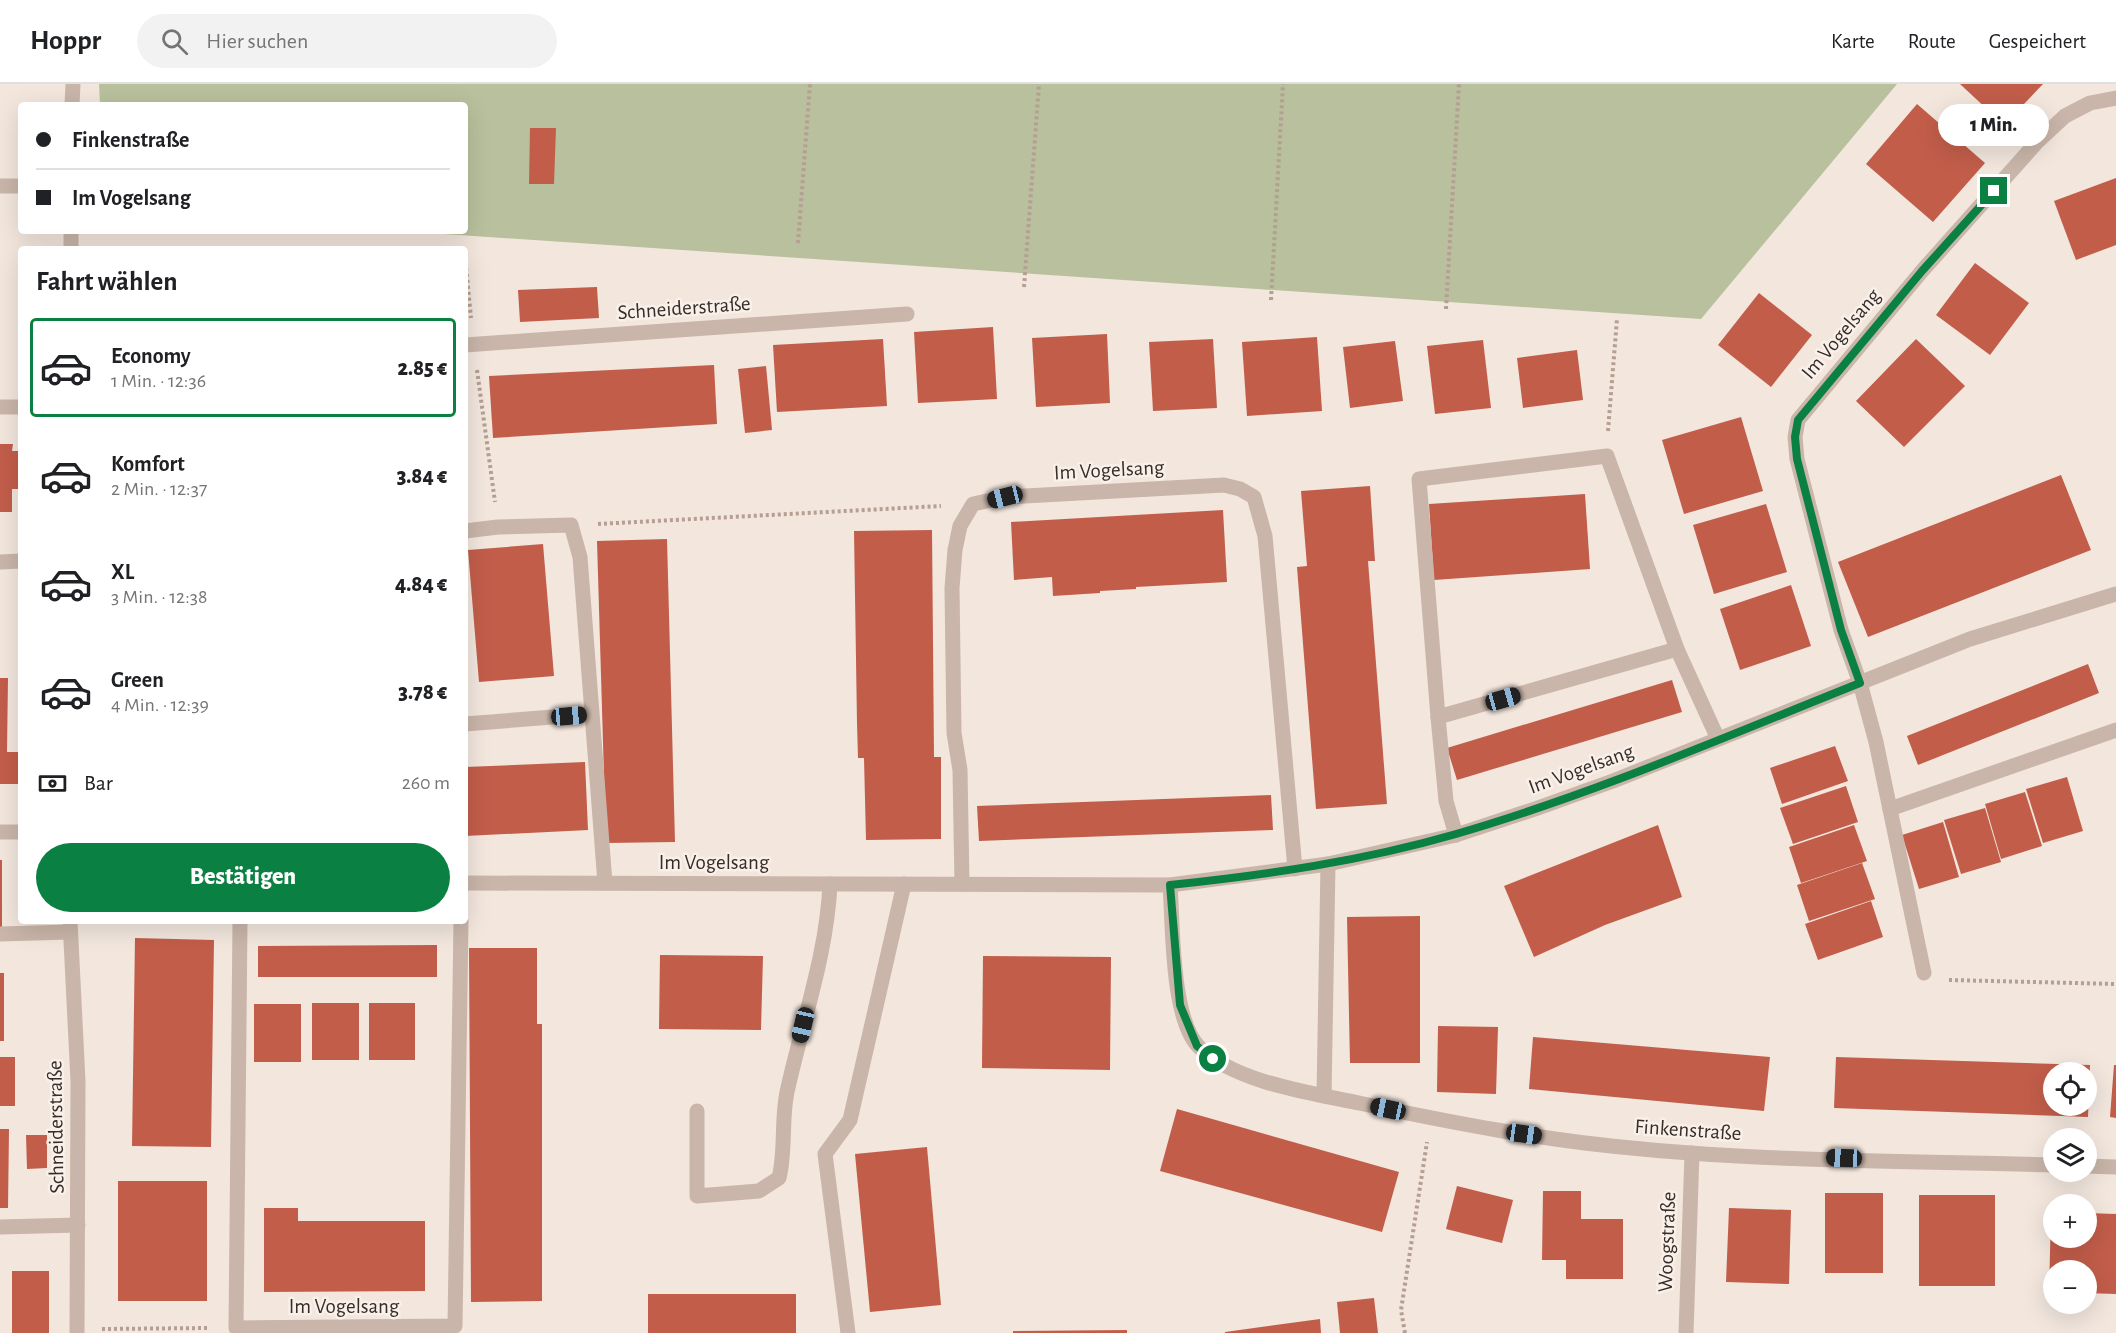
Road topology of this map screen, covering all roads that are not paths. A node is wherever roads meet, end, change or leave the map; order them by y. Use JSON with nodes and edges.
{"nodes":[{"id":1,"x":72,"y":84,"type":"edge"},
{"id":2,"x":2116,"y":98,"type":"edge"},
{"id":3,"x":72,"y":102,"type":"edge"},
{"id":4,"x":0,"y":186,"type":"edge"},
{"id":5,"x":18,"y":186,"type":"edge"},
{"id":6,"x":907,"y":314,"type":"dead end"},
{"id":7,"x":469,"y":344,"type":"edge"},
{"id":8,"x":0,"y":407,"type":"edge"},
{"id":9,"x":18,"y":407,"type":"edge"},
{"id":10,"x":468,"y":531,"type":"edge"},
{"id":11,"x":18,"y":561,"type":"edge"},
{"id":12,"x":0,"y":562,"type":"edge"},
{"id":13,"x":2116,"y":594,"type":"edge"},
{"id":14,"x":1677,"y":649,"type":"junction"},
{"id":15,"x":1860,"y":683,"type":"junction"},
{"id":16,"x":590,"y":714,"type":"junction"},
{"id":17,"x":1437,"y":717,"type":"junction"},
{"id":18,"x":468,"y":724,"type":"edge"},
{"id":19,"x":2116,"y":730,"type":"edge"},
{"id":20,"x":1718,"y":739,"type":"junction"},
{"id":21,"x":1890,"y":809,"type":"junction"},
{"id":22,"x":0,"y":832,"type":"edge"},
{"id":23,"x":18,"y":832,"type":"edge"},
{"id":24,"x":1456,"y":835,"type":"junction"},
{"id":25,"x":1328,"y":864,"type":"junction"},
{"id":26,"x":1295,"y":869,"type":"junction"},
{"id":27,"x":468,"y":883,"type":"edge"},
{"id":28,"x":604,"y":883,"type":"junction"},
{"id":29,"x":830,"y":884,"type":"junction"},
{"id":30,"x":904,"y":884,"type":"junction"},
{"id":31,"x":962,"y":884,"type":"junction"},
{"id":32,"x":1170,"y":885,"type":"junction"},
{"id":33,"x":240,"y":924,"type":"edge"},
{"id":34,"x":460,"y":924,"type":"edge"},
{"id":35,"x":70,"y":927,"type":"edge"},
{"id":36,"x":0,"y":934,"type":"edge"},
{"id":37,"x":1923,"y":973,"type":"road end"},
{"id":38,"x":1324,"y":1096,"type":"junction"},
{"id":39,"x":697,"y":1111,"type":"dead end"},
{"id":40,"x":1692,"y":1153,"type":"junction"},
{"id":41,"x":2043,"y":1165,"type":"edge"},
{"id":42,"x":2097,"y":1166,"type":"edge"},
{"id":43,"x":2116,"y":1167,"type":"edge"},
{"id":44,"x":78,"y":1226,"type":"junction"},
{"id":45,"x":0,"y":1227,"type":"edge"},
{"id":46,"x":77,"y":1331,"type":"edge"},
{"id":47,"x":848,"y":1333,"type":"edge"},
{"id":48,"x":1686,"y":1333,"type":"edge"}],
"edges":[{"from":1,"to":3,"type":"street"},
{"from":2,"to":15,"type":"street","name":"Im Vogelsang"},
{"from":4,"to":5,"type":"street"},
{"from":6,"to":7,"type":"street","name":"Schneiderstraße"},
{"from":8,"to":9,"type":"street"},
{"from":10,"to":16,"type":"street"},
{"from":11,"to":12,"type":"street"},
{"from":13,"to":15,"type":"street","name":"Im Vogelsang"},
{"from":14,"to":17,"type":"street"},
{"from":14,"to":17,"type":"street"},
{"from":14,"to":20,"type":"street"},
{"from":15,"to":20,"type":"street","name":"Im Vogelsang"},
{"from":15,"to":21,"type":"street","name":"Im Vogelsang"},
{"from":16,"to":18,"type":"street"},
{"from":16,"to":28,"type":"street"},
{"from":17,"to":24,"type":"street"},
{"from":19,"to":21,"type":"street"},
{"from":20,"to":24,"type":"street","name":"Im Vogelsang"},
{"from":21,"to":37,"type":"street","name":"Im Vogelsang"},
{"from":22,"to":23,"type":"street"},
{"from":24,"to":25,"type":"street","name":"Im Vogelsang"},
{"from":25,"to":26,"type":"street","name":"Im Vogelsang"},
{"from":25,"to":38,"type":"street"},
{"from":26,"to":31,"type":"street","name":"Im Vogelsang"},
{"from":26,"to":32,"type":"street","name":"Im Vogelsang"},
{"from":27,"to":28,"type":"street","name":"Im Vogelsang"},
{"from":28,"to":29,"type":"street","name":"Im Vogelsang"},
{"from":29,"to":30,"type":"street","name":"Im Vogelsang"},
{"from":29,"to":39,"type":"street"},
{"from":30,"to":31,"type":"street","name":"Im Vogelsang"},
{"from":30,"to":47,"type":"street"},
{"from":31,"to":32,"type":"street","name":"Im Vogelsang"},
{"from":32,"to":38,"type":"street","name":"Finkenstraße"},
{"from":33,"to":34,"type":"street","name":"Im Vogelsang"},
{"from":35,"to":36,"type":"street"},
{"from":35,"to":44,"type":"street","name":"Schneiderstraße"},
{"from":38,"to":40,"type":"street","name":"Finkenstraße"},
{"from":40,"to":41,"type":"street","name":"Finkenstraße"},
{"from":40,"to":48,"type":"street","name":"Woogstraße"},
{"from":42,"to":43,"type":"street"},
{"from":44,"to":45,"type":"street"},
{"from":44,"to":46,"type":"street","name":"Schneiderstraße"}]}
